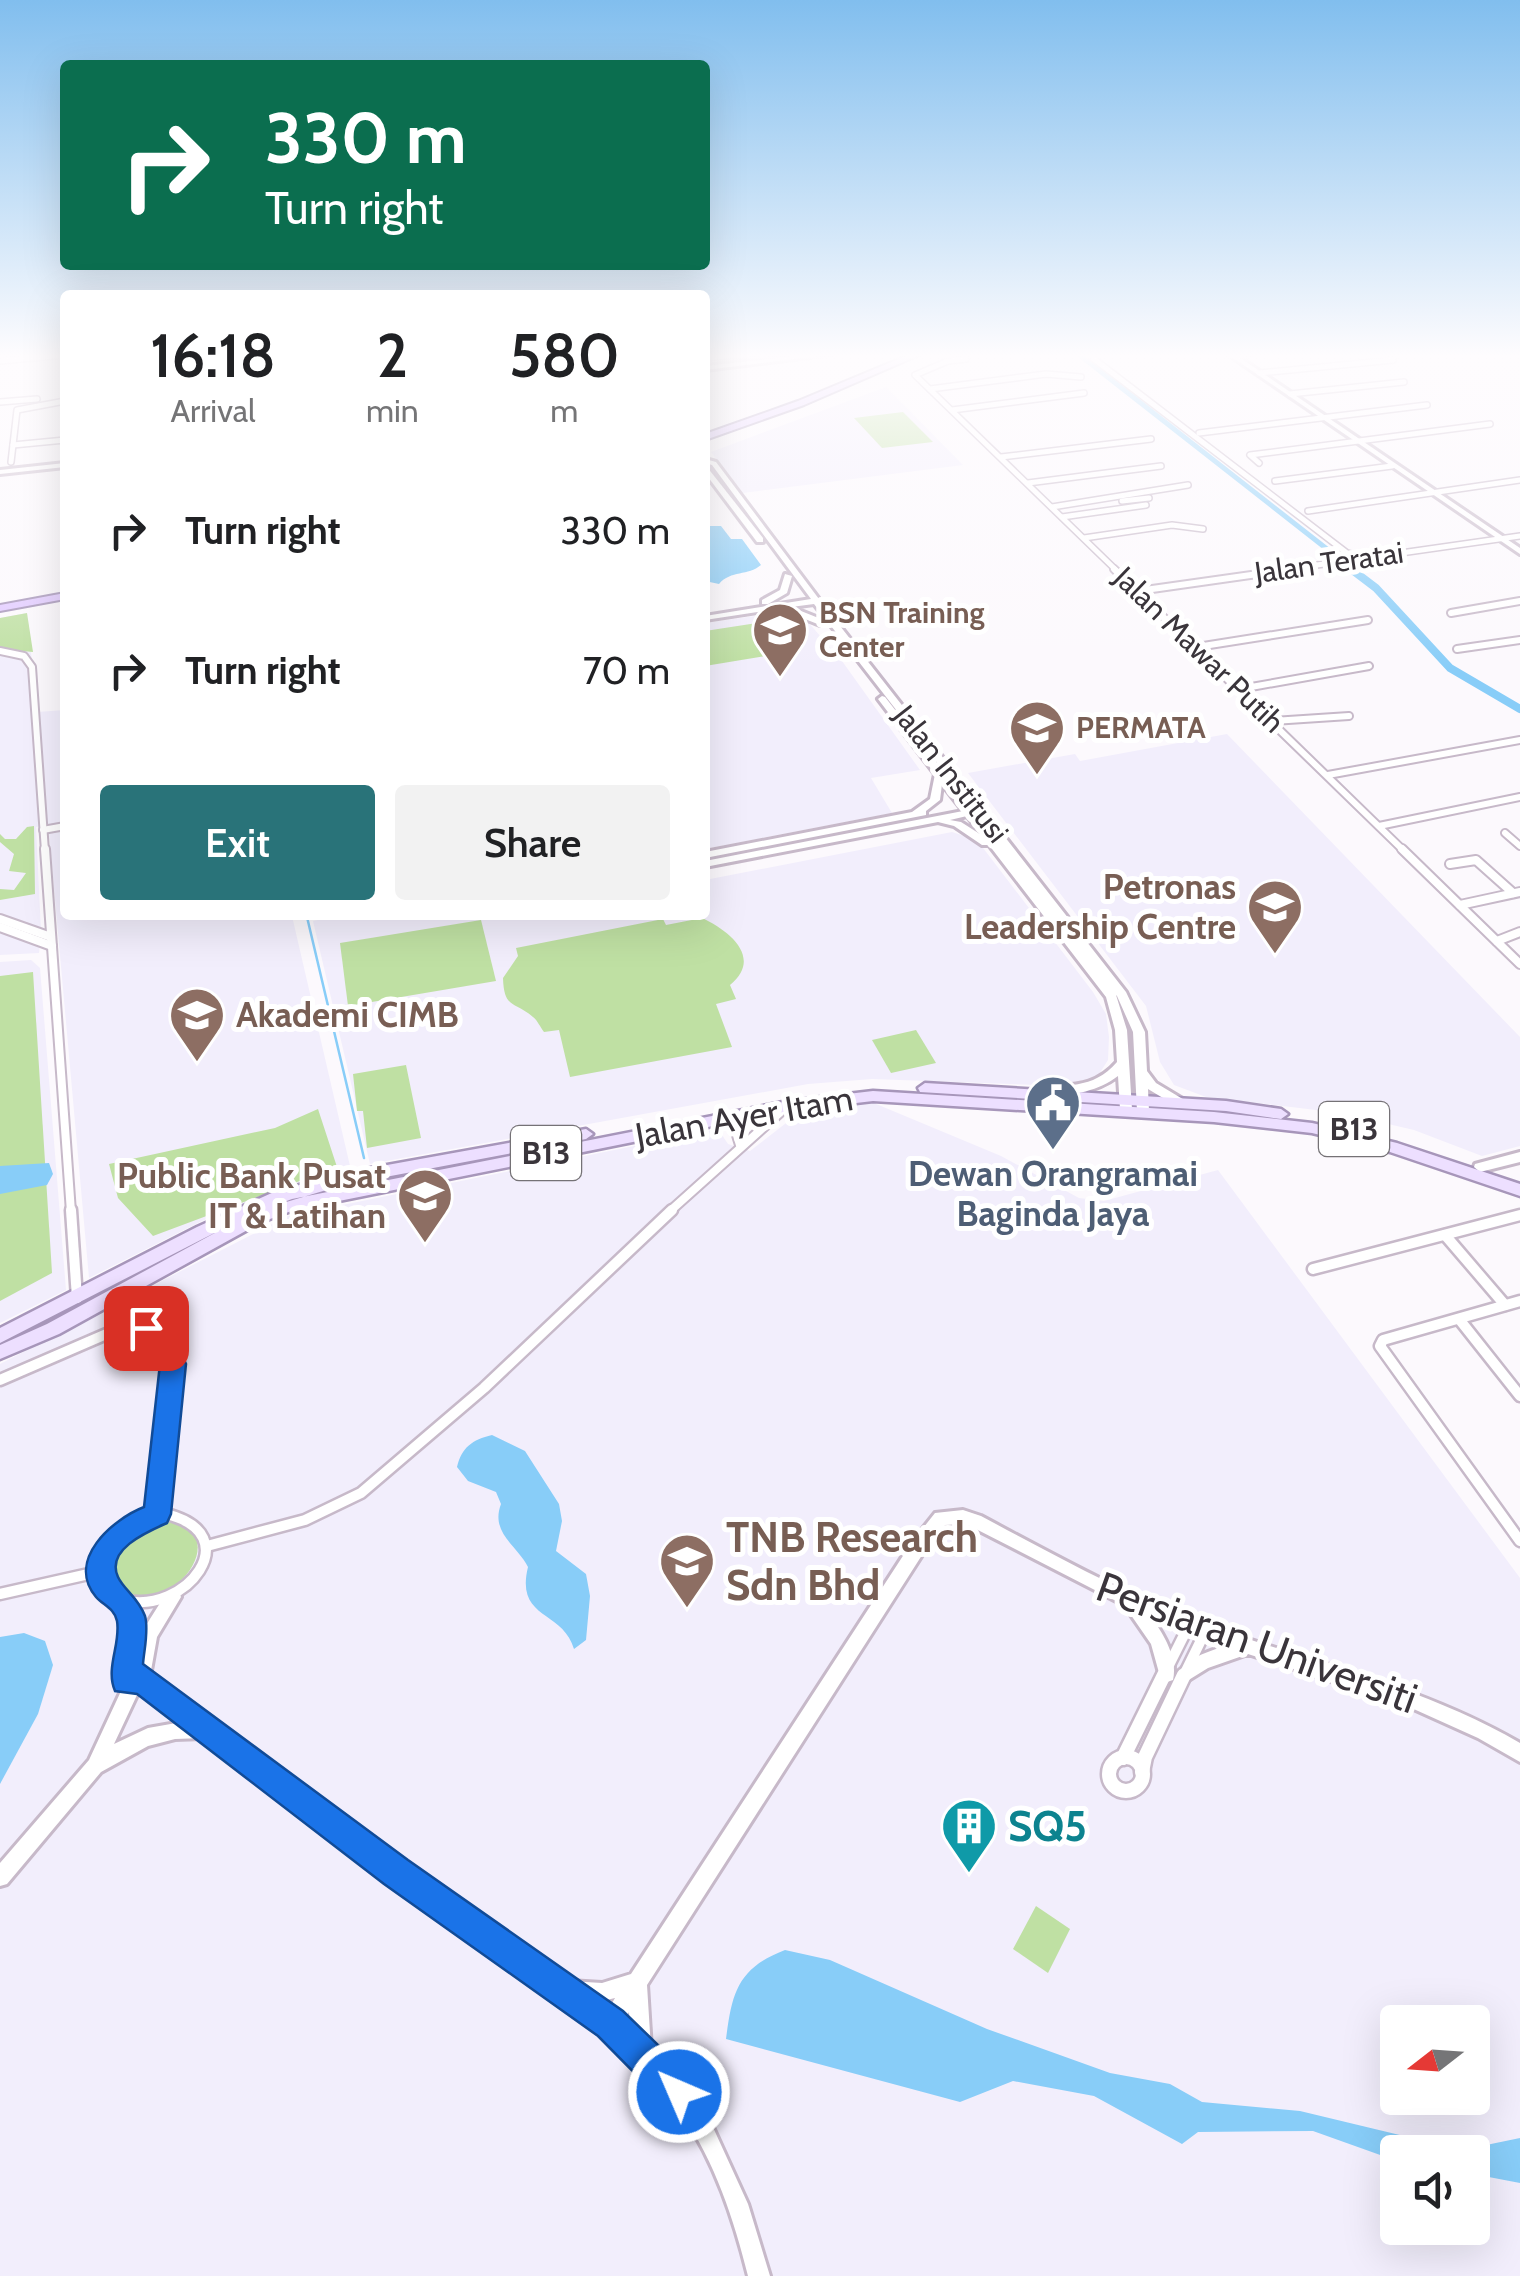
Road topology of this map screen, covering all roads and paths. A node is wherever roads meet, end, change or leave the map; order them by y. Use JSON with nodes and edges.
{"nodes":[{"id":1,"x":1003,"y":459,"type":"edge"},
{"id":2,"x":1225,"y":459,"type":"edge"},
{"id":3,"x":1255,"y":459,"type":"edge"},
{"id":4,"x":1383,"y":459,"type":"edge"},
{"id":5,"x":11,"y":462,"type":"joint"},
{"id":6,"x":1259,"y":463,"type":"dead end"},
{"id":7,"x":710,"y":464,"type":"edge"},
{"id":8,"x":60,"y":466,"type":"edge"},
{"id":9,"x":60,"y":466,"type":"edge"},
{"id":10,"x":1162,"y":466,"type":"dead end"},
{"id":11,"x":1392,"y":466,"type":"junction"},
{"id":12,"x":35,"y":468,"type":"junction"},
{"id":13,"x":710,"y":471,"type":"edge"},
{"id":14,"x":0,"y":472,"type":"edge"},
{"id":15,"x":1520,"y":480,"type":"edge"},
{"id":16,"x":1275,"y":482,"type":"dead end"},
{"id":17,"x":1028,"y":483,"type":"junction"},
{"id":18,"x":1188,"y":485,"type":"dead end"},
{"id":19,"x":1430,"y":493,"type":"junction"},
{"id":20,"x":1092,"y":500,"type":"junction"},
{"id":21,"x":1052,"y":507,"type":"junction"},
{"id":22,"x":1308,"y":511,"type":"dead end"},
{"id":23,"x":1062,"y":517,"type":"junction"},
{"id":24,"x":1203,"y":529,"type":"dead end"},
{"id":25,"x":1520,"y":536,"type":"edge"},
{"id":26,"x":1084,"y":538,"type":"junction"},
{"id":27,"x":1500,"y":539,"type":"junction"},
{"id":28,"x":1520,"y":552,"type":"edge"},
{"id":29,"x":1371,"y":557,"type":"junction"},
{"id":30,"x":1356,"y":560,"type":"joint"},
{"id":31,"x":1334,"y":564,"type":"joint"},
{"id":32,"x":788,"y":576,"type":"junction"},
{"id":33,"x":1138,"y":591,"type":"junction"},
{"id":34,"x":60,"y":593,"type":"edge"},
{"id":35,"x":810,"y":599,"type":"junction"},
{"id":36,"x":1520,"y":600,"type":"edge"},
{"id":37,"x":0,"y":604,"type":"edge"},
{"id":38,"x":769,"y":605,"type":"junction"},
{"id":39,"x":1450,"y":613,"type":"dead end"},
{"id":40,"x":710,"y":614,"type":"edge"},
{"id":41,"x":1368,"y":620,"type":"dead end"},
{"id":42,"x":823,"y":622,"type":"junction"},
{"id":43,"x":1520,"y":640,"type":"edge"},
{"id":44,"x":1196,"y":647,"type":"junction"},
{"id":45,"x":1458,"y":650,"type":"dead end"},
{"id":46,"x":0,"y":651,"type":"edge"},
{"id":47,"x":1368,"y":666,"type":"dead end"},
{"id":48,"x":1240,"y":689,"type":"junction"},
{"id":49,"x":1349,"y":716,"type":"dead end"},
{"id":50,"x":1272,"y":721,"type":"junction"},
{"id":51,"x":1520,"y":740,"type":"edge"},
{"id":52,"x":939,"y":774,"type":"junction"},
{"id":53,"x":1328,"y":775,"type":"junction"},
{"id":54,"x":1520,"y":797,"type":"edge"},
{"id":55,"x":972,"y":808,"type":"junction"},
{"id":56,"x":918,"y":818,"type":"junction"},
{"id":57,"x":1380,"y":826,"type":"junction"},
{"id":58,"x":60,"y":827,"type":"edge"},
{"id":59,"x":43,"y":830,"type":"junction"},
{"id":60,"x":1505,"y":833,"type":"dead end"},
{"id":61,"x":1520,"y":846,"type":"edge"},
{"id":62,"x":997,"y":849,"type":"junction"},
{"id":63,"x":710,"y":854,"type":"edge"},
{"id":64,"x":710,"y":863,"type":"edge"},
{"id":65,"x":1450,"y":864,"type":"dead end"},
{"id":66,"x":1516,"y":892,"type":"edge"},
{"id":67,"x":1460,"y":905,"type":"junction"},
{"id":68,"x":0,"y":918,"type":"edge"},
{"id":69,"x":0,"y":927,"type":"edge"},
{"id":70,"x":1520,"y":932,"type":"edge"},
{"id":71,"x":1497,"y":941,"type":"junction"},
{"id":72,"x":51,"y":942,"type":"junction"},
{"id":73,"x":1520,"y":964,"type":"edge"},
{"id":74,"x":1123,"y":1062,"type":"junction"},
{"id":75,"x":1140,"y":1071,"type":"junction"},
{"id":76,"x":1028,"y":1092,"type":"junction"},
{"id":77,"x":1182,"y":1104,"type":"junction"},
{"id":78,"x":788,"y":1106,"type":"junction"},
{"id":79,"x":1134,"y":1107,"type":"junction"},
{"id":80,"x":723,"y":1119,"type":"junction"},
{"id":81,"x":740,"y":1145,"type":"junction"},
{"id":82,"x":1520,"y":1157,"type":"edge"},
{"id":83,"x":1480,"y":1167,"type":"junction"},
{"id":84,"x":1520,"y":1180,"type":"edge"},
{"id":85,"x":1520,"y":1190,"type":"edge"},
{"id":86,"x":1520,"y":1216,"type":"edge"},
{"id":87,"x":1445,"y":1235,"type":"junction"},
{"id":88,"x":1313,"y":1269,"type":"dead end"},
{"id":89,"x":77,"y":1298,"type":"junction"},
{"id":90,"x":1520,"y":1301,"type":"edge"},
{"id":91,"x":1506,"y":1305,"type":"junction"},
{"id":92,"x":1459,"y":1318,"type":"junction"},
{"id":93,"x":0,"y":1336,"type":"edge"},
{"id":94,"x":0,"y":1352,"type":"edge"},
{"id":95,"x":0,"y":1380,"type":"edge"},
{"id":96,"x":1520,"y":1396,"type":"edge"},
{"id":97,"x":157,"y":1514,"type":"junction"},
{"id":98,"x":1518,"y":1536,"type":"edge"},
{"id":99,"x":206,"y":1546,"type":"junction"},
{"id":100,"x":102,"y":1571,"type":"junction"},
{"id":101,"x":0,"y":1594,"type":"edge"},
{"id":102,"x":172,"y":1597,"type":"junction"},
{"id":103,"x":1130,"y":1600,"type":"junction"},
{"id":104,"x":124,"y":1602,"type":"junction"},
{"id":105,"x":1197,"y":1628,"type":"junction"},
{"id":106,"x":1248,"y":1646,"type":"junction"},
{"id":107,"x":1188,"y":1673,"type":"junction"},
{"id":108,"x":1167,"y":1674,"type":"junction"},
{"id":109,"x":133,"y":1683,"type":"junction"},
{"id":110,"x":206,"y":1730,"type":"junction"},
{"id":111,"x":1520,"y":1753,"type":"edge"},
{"id":112,"x":1123,"y":1758,"type":"junction"},
{"id":113,"x":94,"y":1766,"type":"junction"},
{"id":114,"x":1142,"y":1772,"type":"junction"},
{"id":115,"x":0,"y":1878,"type":"edge"},
{"id":116,"x":637,"y":1982,"type":"junction"},
{"id":117,"x":563,"y":1990,"type":"junction"},
{"id":118,"x":611,"y":2023,"type":"junction"},
{"id":119,"x":642,"y":2056,"type":"junction"},
{"id":120,"x":759,"y":2276,"type":"edge"}],
"edges":[{"from":1,"to":17,"type":"street","name":"Jalan Mawar Putih"},
{"from":2,"to":29,"type":"street"},
{"from":3,"to":6,"type":"street"},
{"from":4,"to":11,"type":"street"},
{"from":5,"to":12,"type":"street"},
{"from":5,"to":14,"type":"street"},
{"from":7,"to":35,"type":"street","name":"Jalan Institusi"},
{"from":8,"to":12,"type":"street"},
{"from":9,"to":14,"type":"street"},
{"from":10,"to":17,"type":"street"},
{"from":11,"to":16,"type":"street"},
{"from":11,"to":19,"type":"street"},
{"from":12,"to":14,"type":"street"},
{"from":13,"to":32,"type":"street","name":"Jalan Institusi"},
{"from":15,"to":19,"type":"street"},
{"from":17,"to":21,"type":"street","name":"Jalan Mawar Putih"},
{"from":18,"to":20,"type":"street"},
{"from":19,"to":22,"type":"street"},
{"from":19,"to":27,"type":"street"},
{"from":20,"to":21,"type":"street"},
{"from":20,"to":23,"type":"street"},
{"from":21,"to":23,"type":"street","name":"Jalan Mawar Putih"},
{"from":23,"to":26,"type":"street","name":"Jalan Mawar Putih"},
{"from":24,"to":26,"type":"street"},
{"from":25,"to":27,"type":"street","name":"Jalan Teratai"},
{"from":26,"to":33,"type":"street","name":"Jalan Mawar Putih"},
{"from":27,"to":28,"type":"street"},
{"from":27,"to":29,"type":"street","name":"Jalan Teratai"},
{"from":29,"to":30,"type":"street","name":"Jalan Teratai"},
{"from":30,"to":31,"type":"street","name":"Jalan Teratai"},
{"from":31,"to":33,"type":"street","name":"Jalan Teratai"},
{"from":32,"to":35,"type":"street","name":"Jalan Institusi"},
{"from":32,"to":38,"type":"street"},
{"from":33,"to":44,"type":"street","name":"Jalan Mawar Putih"},
{"from":34,"to":37,"type":"highway"},
{"from":35,"to":38,"type":"street"},
{"from":35,"to":42,"type":"street","name":"Jalan Institusi"},
{"from":35,"to":55,"type":"street","name":"Jalan Institusi"},
{"from":36,"to":39,"type":"street"},
{"from":38,"to":40,"type":"street"},
{"from":38,"to":42,"type":"street"},
{"from":41,"to":44,"type":"street"},
{"from":42,"to":52,"type":"street","name":"Jalan Institusi"},
{"from":43,"to":45,"type":"street"},
{"from":44,"to":48,"type":"street","name":"Jalan Mawar Putih"},
{"from":46,"to":59,"type":"street"},
{"from":47,"to":48,"type":"street"},
{"from":48,"to":50,"type":"street","name":"Jalan Mawar Putih"},
{"from":49,"to":50,"type":"street"},
{"from":50,"to":53,"type":"street","name":"Jalan Mawar Putih"},
{"from":51,"to":53,"type":"street"},
{"from":52,"to":55,"type":"street","name":"Jalan Institusi"},
{"from":52,"to":56,"type":"street"},
{"from":53,"to":57,"type":"street","name":"Jalan Mawar Putih"},
{"from":54,"to":57,"type":"street"},
{"from":55,"to":56,"type":"street"},
{"from":55,"to":62,"type":"street","name":"Jalan Institusi"},
{"from":55,"to":75,"type":"street","name":"Jalan Institusi"},
{"from":56,"to":62,"type":"street"},
{"from":56,"to":63,"type":"street"},
{"from":56,"to":64,"type":"street"},
{"from":57,"to":67,"type":"street","name":"Jalan Mawar Putih"},
{"from":58,"to":59,"type":"street"},
{"from":59,"to":72,"type":"street"},
{"from":60,"to":61,"type":"street"},
{"from":62,"to":74,"type":"street","name":"Jalan Institusi"},
{"from":65,"to":66,"type":"street"},
{"from":66,"to":67,"type":"street"},
{"from":67,"to":71,"type":"street","name":"Jalan Mawar Putih"},
{"from":68,"to":72,"type":"street"},
{"from":69,"to":72,"type":"street"},
{"from":70,"to":71,"type":"street"},
{"from":71,"to":73,"type":"street","name":"Jalan Mawar Putih"},
{"from":72,"to":89,"type":"street"},
{"from":74,"to":76,"type":"street"},
{"from":74,"to":79,"type":"street","name":"Jalan Institusi"},
{"from":75,"to":77,"type":"street"},
{"from":75,"to":79,"type":"street","name":"Jalan Institusi"},
{"from":76,"to":79,"type":"main road","name":"Jalan Ayer Itam","number":"B13"},
{"from":76,"to":89,"type":"main road","name":"Jalan Ayer Itam","number":"B13"},
{"from":77,"to":79,"type":"main road","name":"Jalan Ayer Itam","number":"B13"},
{"from":77,"to":83,"type":"main road","name":"Jalan Ayer Itam","number":"B13"},
{"from":78,"to":79,"type":"main road","name":"Jalan Ayer Itam","number":"B13"},
{"from":78,"to":80,"type":"main road","name":"Jalan Ayer Itam","number":"B13"},
{"from":78,"to":81,"type":"street"},
{"from":79,"to":85,"type":"main road","name":"Jalan Ayer Itam","number":"B13"},
{"from":80,"to":81,"type":"street"},
{"from":80,"to":94,"type":"main road","name":"Jalan Ayer Itam","number":"B13"},
{"from":81,"to":99,"type":"street"},
{"from":82,"to":83,"type":"street"},
{"from":83,"to":84,"type":"main road","name":"Jalan Ayer Itam","number":"B13"},
{"from":86,"to":87,"type":"street"},
{"from":87,"to":88,"type":"street"},
{"from":87,"to":91,"type":"street"},
{"from":89,"to":93,"type":"main road","name":"Jalan Ayer Itam","number":"B13"},
{"from":90,"to":91,"type":"street"},
{"from":91,"to":92,"type":"street"},
{"from":92,"to":96,"type":"street"},
{"from":92,"to":98,"type":"street"},
{"from":95,"to":97,"type":"street"},
{"from":97,"to":99,"type":"street"},
{"from":97,"to":100,"type":"street"},
{"from":99,"to":102,"type":"street"},
{"from":100,"to":101,"type":"street"},
{"from":100,"to":104,"type":"street"},
{"from":102,"to":104,"type":"street"},
{"from":102,"to":109,"type":"street"},
{"from":103,"to":105,"type":"street","name":"Persiaran Universiti"},
{"from":103,"to":108,"type":"street"},
{"from":103,"to":116,"type":"street","name":"Persiaran Universiti"},
{"from":104,"to":109,"type":"street"},
{"from":105,"to":106,"type":"street","name":"Persiaran Universiti"},
{"from":105,"to":107,"type":"street"},
{"from":105,"to":108,"type":"street"},
{"from":106,"to":107,"type":"street"},
{"from":106,"to":111,"type":"street","name":"Persiaran Universiti"},
{"from":107,"to":114,"type":"street"},
{"from":108,"to":112,"type":"street"},
{"from":109,"to":110,"type":"street"},
{"from":109,"to":113,"type":"street"},
{"from":110,"to":113,"type":"street"},
{"from":110,"to":117,"type":"street"},
{"from":112,"to":114,"type":"street"},
{"from":112,"to":114,"type":"street"},
{"from":113,"to":115,"type":"street"},
{"from":116,"to":117,"type":"street"},
{"from":116,"to":118,"type":"street","name":"Persiaran Universiti"},
{"from":116,"to":119,"type":"street"},
{"from":117,"to":118,"type":"street"},
{"from":118,"to":119,"type":"street"},
{"from":119,"to":120,"type":"street"}]}
